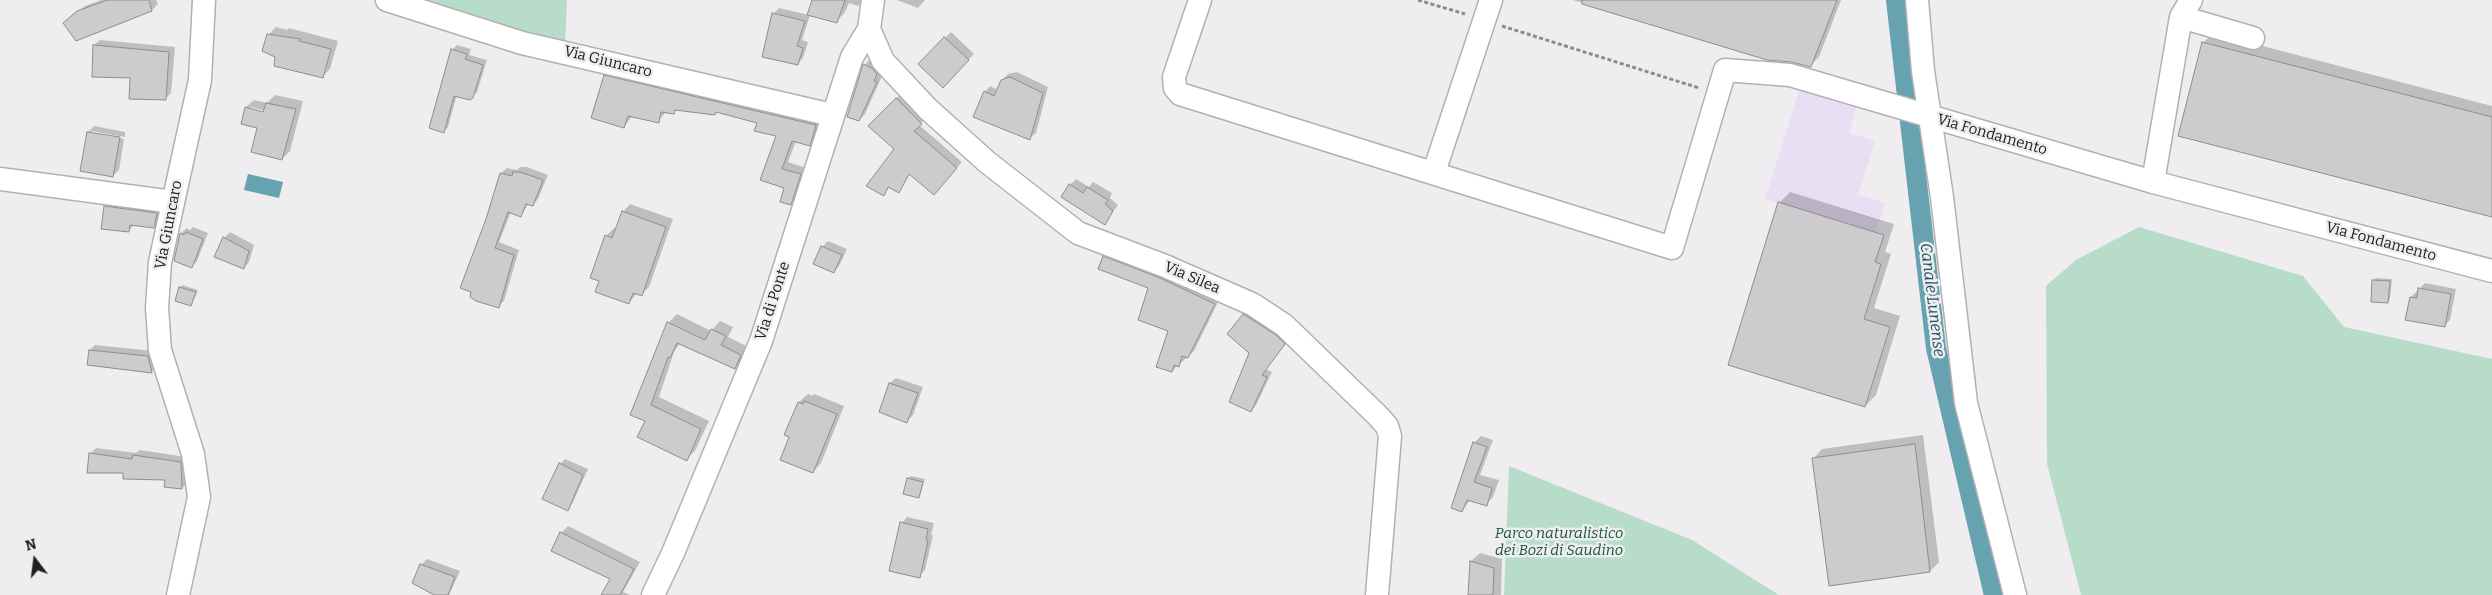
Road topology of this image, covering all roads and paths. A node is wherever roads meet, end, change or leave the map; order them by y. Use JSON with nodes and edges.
{"nodes":[{"id":1,"x":204,"y":0,"type":"edge"},
{"id":2,"x":387,"y":0,"type":"edge"},
{"id":3,"x":873,"y":0,"type":"edge"},
{"id":4,"x":1200,"y":0,"type":"edge"},
{"id":5,"x":1418,"y":0,"type":"edge"},
{"id":6,"x":1491,"y":0,"type":"edge"},
{"id":7,"x":1917,"y":0,"type":"edge"},
{"id":8,"x":2186,"y":9,"type":"edge"},
{"id":9,"x":1475,"y":18,"type":"dead end"},
{"id":10,"x":1496,"y":24,"type":"dead end"},
{"id":11,"x":869,"y":29,"type":"junction"},
{"id":12,"x":2253,"y":38,"type":"dead end"},
{"id":13,"x":1699,"y":88,"type":"dead end"},
{"id":14,"x":832,"y":116,"type":"junction"},
{"id":15,"x":1930,"y":117,"type":"junction"},
{"id":16,"x":1434,"y":172,"type":"junction"},
{"id":17,"x":0,"y":178,"type":"edge"},
{"id":18,"x":2153,"y":182,"type":"junction"},
{"id":19,"x":173,"y":202,"type":"junction"},
{"id":20,"x":2492,"y":271,"type":"edge"},
{"id":21,"x":178,"y":595,"type":"edge"},
{"id":22,"x":653,"y":595,"type":"edge"},
{"id":23,"x":1377,"y":595,"type":"edge"},
{"id":24,"x":2015,"y":595,"type":"edge"}],
"edges":[{"from":1,"to":19,"type":"street","name":"Via Giuncaro"},
{"from":2,"to":14,"type":"street","name":"Via Giuncaro"},
{"from":3,"to":11,"type":"street","name":"Via di Ponte"},
{"from":4,"to":16,"type":"street"},
{"from":5,"to":9,"type":"path"},
{"from":6,"to":16,"type":"street"},
{"from":7,"to":15,"type":"street"},
{"from":8,"to":12,"type":"street"},
{"from":8,"to":18,"type":"street"},
{"from":10,"to":13,"type":"path"},
{"from":11,"to":14,"type":"street","name":"Via di Ponte"},
{"from":11,"to":23,"type":"street","name":"Via Silea"},
{"from":14,"to":22,"type":"street","name":"Via di Ponte"},
{"from":15,"to":16,"type":"street"},
{"from":15,"to":18,"type":"street","name":"Via Fondamento"},
{"from":15,"to":24,"type":"street","name":"Via Fondamento"},
{"from":17,"to":19,"type":"street"},
{"from":18,"to":20,"type":"street","name":"Via Fondamento"},
{"from":19,"to":21,"type":"street","name":"Via Giuncaro"}]}
